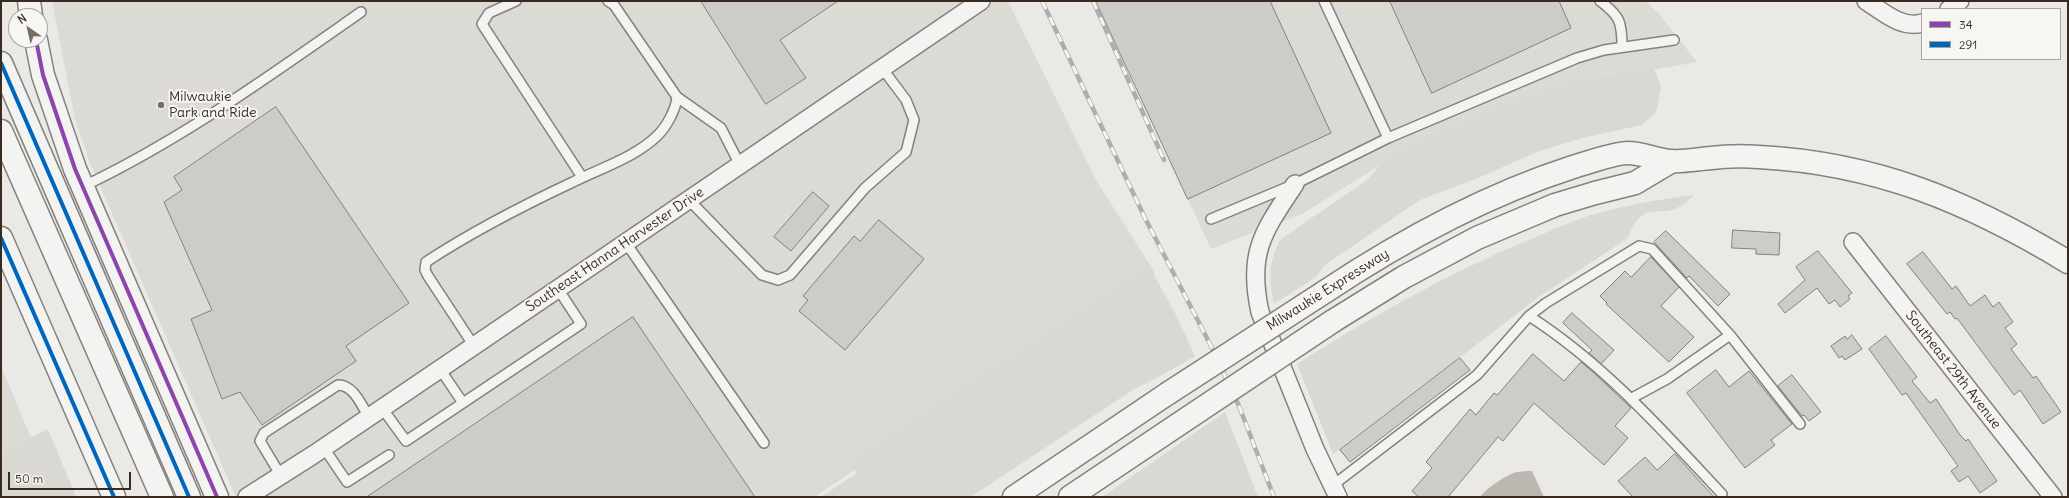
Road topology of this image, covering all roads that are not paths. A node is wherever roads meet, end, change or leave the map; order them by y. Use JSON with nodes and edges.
{"nodes":[{"id":1,"x":516,"y":1,"type":"edge"},
{"id":2,"x":608,"y":1,"type":"edge"},
{"id":3,"x":981,"y":1,"type":"edge"},
{"id":4,"x":1324,"y":1,"type":"edge"},
{"id":5,"x":1600,"y":1,"type":"edge"},
{"id":6,"x":1866,"y":1,"type":"edge"},
{"id":7,"x":1960,"y":1,"type":"edge"},
{"id":8,"x":1950,"y":8,"type":"edge"},
{"id":9,"x":361,"y":12,"type":"dead end"},
{"id":10,"x":1919,"y":24,"type":"edge"},
{"id":11,"x":1674,"y":40,"type":"dead end"},
{"id":12,"x":1622,"y":47,"type":"junction"},
{"id":13,"x":38,"y":48,"type":"edge"},
{"id":14,"x":1,"y":63,"type":"edge"},
{"id":15,"x":882,"y":68,"type":"junction"},
{"id":16,"x":677,"y":97,"type":"junction"},
{"id":17,"x":1,"y":131,"type":"edge"},
{"id":18,"x":1388,"y":138,"type":"junction"},
{"id":19,"x":1672,"y":161,"type":"junction"},
{"id":20,"x":740,"y":165,"type":"junction"},
{"id":21,"x":582,"y":177,"type":"junction"},
{"id":22,"x":1295,"y":184,"type":"junction"},
{"id":23,"x":82,"y":187,"type":"junction"},
{"id":24,"x":689,"y":200,"type":"junction"},
{"id":25,"x":1210,"y":219,"type":"dead end"},
{"id":26,"x":1,"y":238,"type":"edge"},
{"id":27,"x":1853,"y":242,"type":"dead end"},
{"id":28,"x":626,"y":243,"type":"junction"},
{"id":29,"x":2068,"y":262,"type":"edge"},
{"id":30,"x":558,"y":289,"type":"junction"},
{"id":31,"x":1529,"y":316,"type":"junction"},
{"id":32,"x":1730,"y":335,"type":"junction"},
{"id":33,"x":474,"y":346,"type":"junction"},
{"id":34,"x":440,"y":369,"type":"junction"},
{"id":35,"x":1632,"y":398,"type":"junction"},
{"id":36,"x":463,"y":403,"type":"junction"},
{"id":37,"x":376,"y":413,"type":"junction"},
{"id":38,"x":1800,"y":424,"type":"dead end"},
{"id":39,"x":764,"y":443,"type":"dead end"},
{"id":40,"x":324,"y":448,"type":"junction"},
{"id":41,"x":389,"y":455,"type":"dead end"},
{"id":42,"x":281,"y":476,"type":"junction"},
{"id":43,"x":1335,"y":493,"type":"edge"},
{"id":44,"x":1722,"y":494,"type":"dead end"},
{"id":45,"x":114,"y":497,"type":"edge"},
{"id":46,"x":162,"y":497,"type":"edge"},
{"id":47,"x":189,"y":497,"type":"edge"},
{"id":48,"x":217,"y":497,"type":"edge"},
{"id":49,"x":247,"y":497,"type":"edge"},
{"id":50,"x":1014,"y":497,"type":"edge"},
{"id":51,"x":1070,"y":497,"type":"edge"},
{"id":52,"x":2053,"y":497,"type":"edge"}],
"edges":[{"from":1,"to":21,"type":"lane"},
{"from":2,"to":16,"type":"lane"},
{"from":3,"to":15,"type":"street","name":"Southeast Hanna Harvester Drive"},
{"from":4,"to":18,"type":"lane"},
{"from":5,"to":12,"type":"lane"},
{"from":6,"to":10,"type":"street"},
{"from":7,"to":8,"type":"street"},
{"from":9,"to":23,"type":"lane"},
{"from":11,"to":12,"type":"lane"},
{"from":12,"to":18,"type":"lane"},
{"from":13,"to":23,"type":"main road"},
{"from":14,"to":47,"type":"main road"},
{"from":15,"to":20,"type":"street","name":"Southeast Hanna Harvester Drive"},
{"from":15,"to":24,"type":"lane"},
{"from":16,"to":20,"type":"lane"},
{"from":16,"to":21,"type":"lane"},
{"from":17,"to":46,"type":"main road"},
{"from":18,"to":22,"type":"lane"},
{"from":19,"to":29,"type":"main road","name":"Milwaukie Expressway"},
{"from":19,"to":50,"type":"main road","name":"Milwaukie Expressway","bridge":true},
{"from":19,"to":51,"type":"main road","name":"Milwaukie Expressway","bridge":true},
{"from":20,"to":24,"type":"street","name":"Southeast Hanna Harvester Drive"},
{"from":21,"to":33,"type":"lane"},
{"from":22,"to":25,"type":"lane"},
{"from":22,"to":43,"type":"street"},
{"from":23,"to":48,"type":"main road"},
{"from":24,"to":28,"type":"street","name":"Southeast Hanna Harvester Drive"},
{"from":26,"to":45,"type":"main road"},
{"from":27,"to":52,"type":"street","name":"Southeast 29th Avenue"},
{"from":28,"to":30,"type":"street","name":"Southeast Hanna Harvester Drive"},
{"from":28,"to":39,"type":"lane"},
{"from":30,"to":33,"type":"street","name":"Southeast Hanna Harvester Drive"},
{"from":30,"to":36,"type":"lane"},
{"from":31,"to":32,"type":"lane"},
{"from":31,"to":35,"type":"lane"},
{"from":31,"to":43,"type":"lane"},
{"from":32,"to":35,"type":"lane"},
{"from":32,"to":38,"type":"lane"},
{"from":33,"to":34,"type":"street","name":"Southeast Hanna Harvester Drive"},
{"from":34,"to":36,"type":"lane"},
{"from":34,"to":37,"type":"street","name":"Southeast Hanna Harvester Drive"},
{"from":35,"to":44,"type":"lane"},
{"from":36,"to":37,"type":"lane"},
{"from":37,"to":40,"type":"street","name":"Southeast Hanna Harvester Drive"},
{"from":37,"to":42,"type":"lane"},
{"from":40,"to":41,"type":"lane"},
{"from":40,"to":42,"type":"street","name":"Southeast Hanna Harvester Drive"},
{"from":42,"to":49,"type":"street","name":"Southeast Hanna Harvester Drive"}]}
